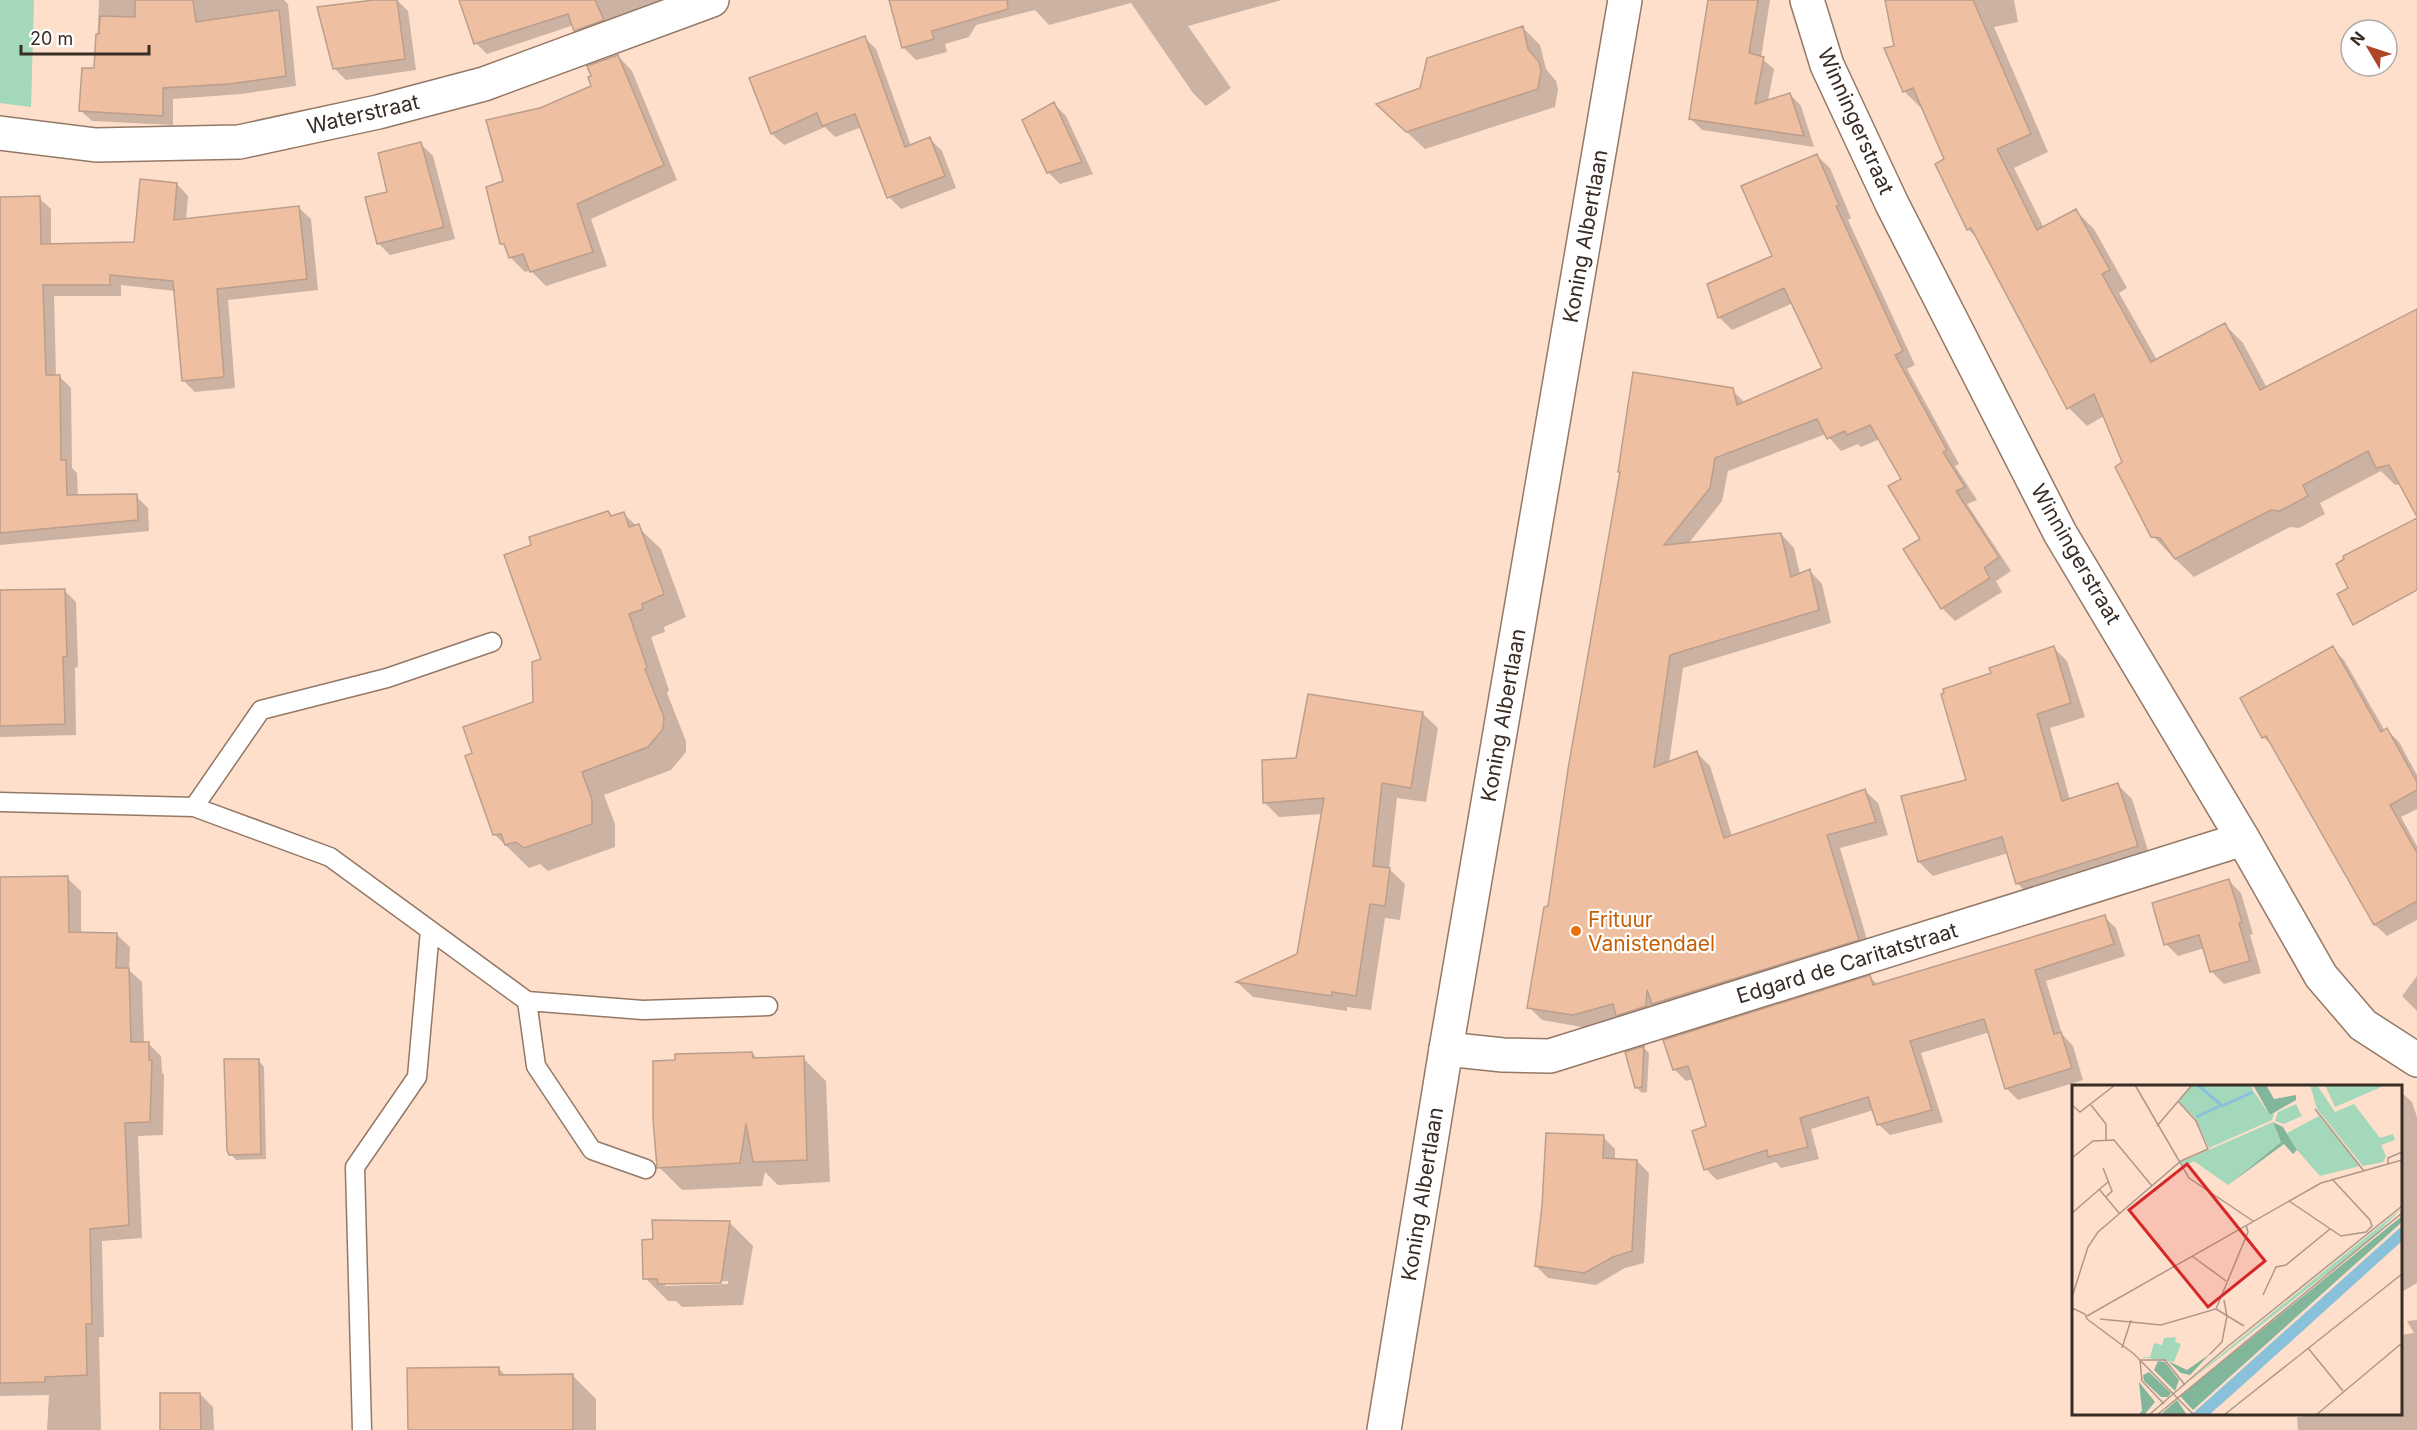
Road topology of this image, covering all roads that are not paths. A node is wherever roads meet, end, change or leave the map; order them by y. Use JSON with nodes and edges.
{"nodes":[{"id":1,"x":712,"y":0,"type":"edge"},
{"id":2,"x":1625,"y":0,"type":"edge"},
{"id":3,"x":1807,"y":0,"type":"edge"},
{"id":4,"x":0,"y":133,"type":"edge"},
{"id":5,"x":492,"y":642,"type":"dead end"},
{"id":6,"x":0,"y":802,"type":"edge"},
{"id":7,"x":194,"y":807,"type":"junction"},
{"id":8,"x":2244,"y":839,"type":"junction"},
{"id":9,"x":430,"y":930,"type":"junction"},
{"id":10,"x":526,"y":1001,"type":"junction"},
{"id":11,"x":768,"y":1006,"type":"dead end"},
{"id":12,"x":1446,"y":1049,"type":"junction"},
{"id":13,"x":2417,"y":1060,"type":"edge"},
{"id":14,"x":646,"y":1169,"type":"dead end"},
{"id":15,"x":362,"y":1430,"type":"edge"},
{"id":16,"x":1384,"y":1430,"type":"edge"}],
"edges":[{"from":1,"to":4,"type":"street","name":"Waterstraat"},
{"from":2,"to":12,"type":"street","name":"Koning Albertlaan"},
{"from":3,"to":8,"type":"street","name":"Winningerstraat"},
{"from":5,"to":7,"type":"lane"},
{"from":6,"to":7,"type":"lane"},
{"from":7,"to":9,"type":"lane"},
{"from":8,"to":12,"type":"street","name":"Edgard de Caritatstraat"},
{"from":8,"to":13,"type":"street","name":"Winningerstraat"},
{"from":9,"to":10,"type":"lane"},
{"from":9,"to":15,"type":"lane"},
{"from":10,"to":11,"type":"lane"},
{"from":10,"to":14,"type":"lane"},
{"from":12,"to":16,"type":"street","name":"Koning Albertlaan"}]}
